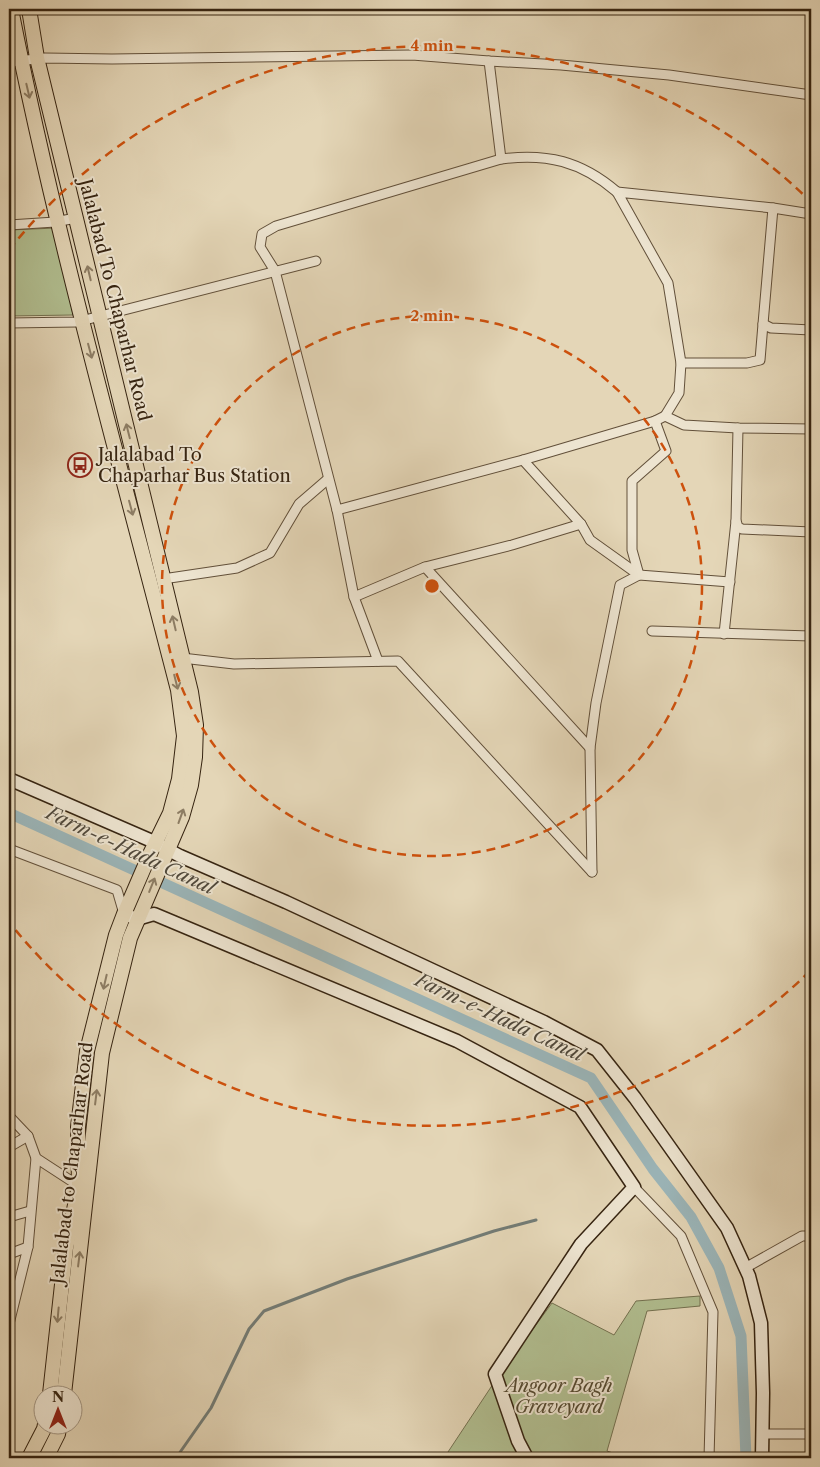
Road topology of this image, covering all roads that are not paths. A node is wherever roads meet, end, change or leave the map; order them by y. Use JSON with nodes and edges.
{"nodes":[{"id":1,"x":11,"y":9,"type":"edge"},
{"id":2,"x":30,"y":9,"type":"edge"},
{"id":3,"x":37,"y":58,"type":"junction"},
{"id":4,"x":15,"y":61,"type":"edge"},
{"id":5,"x":489,"y":61,"type":"junction"},
{"id":6,"x":811,"y":95,"type":"edge"},
{"id":7,"x":501,"y":159,"type":"junction"},
{"id":8,"x":617,"y":192,"type":"junction"},
{"id":9,"x":773,"y":208,"type":"junction"},
{"id":10,"x":811,"y":214,"type":"edge"},
{"id":11,"x":76,"y":218,"type":"junction"},
{"id":12,"x":58,"y":221,"type":"junction"},
{"id":13,"x":9,"y":225,"type":"edge"},
{"id":14,"x":316,"y":261,"type":"dead end"},
{"id":15,"x":275,"y":271,"type":"junction"},
{"id":16,"x":99,"y":316,"type":"junction"},
{"id":17,"x":82,"y":320,"type":"junction"},
{"id":18,"x":9,"y":323,"type":"edge"},
{"id":19,"x":763,"y":324,"type":"junction"},
{"id":20,"x":811,"y":330,"type":"edge"},
{"id":21,"x":681,"y":363,"type":"junction"},
{"id":22,"x":665,"y":416,"type":"junction"},
{"id":23,"x":655,"y":421,"type":"junction"},
{"id":24,"x":738,"y":428,"type":"junction"},
{"id":25,"x":811,"y":429,"type":"edge"},
{"id":26,"x":523,"y":460,"type":"junction"},
{"id":27,"x":328,"y":479,"type":"junction"},
{"id":28,"x":337,"y":510,"type":"junction"},
{"id":29,"x":736,"y":521,"type":"junction"},
{"id":30,"x":581,"y":524,"type":"junction"},
{"id":31,"x":811,"y":532,"type":"edge"},
{"id":32,"x":425,"y":567,"type":"junction"},
{"id":33,"x":638,"y":575,"type":"junction"},
{"id":34,"x":164,"y":579,"type":"junction"},
{"id":35,"x":730,"y":582,"type":"junction"},
{"id":36,"x":354,"y":597,"type":"junction"},
{"id":37,"x":652,"y":631,"type":"dead end"},
{"id":38,"x":724,"y":634,"type":"junction"},
{"id":39,"x":811,"y":636,"type":"edge"},
{"id":40,"x":182,"y":658,"type":"junction"},
{"id":41,"x":378,"y":661,"type":"junction"},
{"id":42,"x":590,"y":748,"type":"junction"},
{"id":43,"x":9,"y":778,"type":"edge"},
{"id":44,"x":9,"y":849,"type":"edge"},
{"id":45,"x":159,"y":852,"type":"junction"},
{"id":46,"x":127,"y":907,"type":"junction"},
{"id":47,"x":140,"y":914,"type":"junction"},
{"id":48,"x":123,"y":937,"type":"junction"},
{"id":49,"x":9,"y":1116,"type":"edge"},
{"id":50,"x":28,"y":1136,"type":"junction"},
{"id":51,"x":9,"y":1147,"type":"edge"},
{"id":52,"x":36,"y":1158,"type":"junction"},
{"id":53,"x":79,"y":1186,"type":"junction"},
{"id":54,"x":634,"y":1187,"type":"junction"},
{"id":55,"x":30,"y":1211,"type":"junction"},
{"id":56,"x":9,"y":1217,"type":"edge"},
{"id":57,"x":811,"y":1236,"type":"edge"},
{"id":58,"x":28,"y":1247,"type":"junction"},
{"id":59,"x":9,"y":1254,"type":"edge"},
{"id":60,"x":745,"y":1268,"type":"junction"},
{"id":61,"x":9,"y":1324,"type":"edge"},
{"id":62,"x":51,"y":1384,"type":"edge"},
{"id":63,"x":65,"y":1384,"type":"edge"},
{"id":64,"x":41,"y":1434,"type":"edge"},
{"id":65,"x":58,"y":1434,"type":"edge"},
{"id":66,"x":762,"y":1434,"type":"junction"},
{"id":67,"x":811,"y":1434,"type":"edge"},
{"id":68,"x":29,"y":1458,"type":"edge"},
{"id":69,"x":46,"y":1458,"type":"edge"},
{"id":70,"x":527,"y":1458,"type":"edge"},
{"id":71,"x":709,"y":1458,"type":"edge"},
{"id":72,"x":762,"y":1458,"type":"edge"}],
"edges":[{"from":1,"to":4,"type":"main road","name":"Jalalabad To Chaparhar Road"},
{"from":2,"to":3,"type":"main road","name":"Jalalabad To Chaparhar Road"},
{"from":3,"to":4,"type":"street"},
{"from":3,"to":5,"type":"street"},
{"from":3,"to":11,"type":"main road","name":"Jalalabad To Chaparhar Road"},
{"from":4,"to":12,"type":"main road","name":"Jalalabad To Chaparhar Road","one_way":true},
{"from":5,"to":6,"type":"street"},
{"from":5,"to":7,"type":"street"},
{"from":7,"to":8,"type":"street"},
{"from":7,"to":15,"type":"street"},
{"from":8,"to":9,"type":"street"},
{"from":8,"to":21,"type":"street"},
{"from":9,"to":10,"type":"street"},
{"from":9,"to":19,"type":"street"},
{"from":11,"to":12,"type":"street"},
{"from":16,"to":11,"type":"main road","name":"Jalalabad To Chaparhar Road","one_way":true},
{"from":12,"to":13,"type":"street"},
{"from":12,"to":17,"type":"main road","name":"Jalalabad To Chaparhar Road"},
{"from":14,"to":15,"type":"street"},
{"from":15,"to":16,"type":"street"},
{"from":15,"to":27,"type":"street"},
{"from":16,"to":17,"type":"street"},
{"from":34,"to":16,"type":"main road","name":"Jalalabad To Chaparhar Road","one_way":true},
{"from":17,"to":18,"type":"street"},
{"from":17,"to":45,"type":"main road","name":"Jalalabad To Chaparhar Road","one_way":true},
{"from":19,"to":20,"type":"street"},
{"from":19,"to":21,"type":"street"},
{"from":21,"to":22,"type":"street"},
{"from":22,"to":23,"type":"street"},
{"from":22,"to":24,"type":"street"},
{"from":23,"to":26,"type":"street"},
{"from":23,"to":33,"type":"street"},
{"from":24,"to":25,"type":"street"},
{"from":24,"to":29,"type":"street"},
{"from":26,"to":28,"type":"street"},
{"from":26,"to":30,"type":"street"},
{"from":27,"to":28,"type":"street"},
{"from":27,"to":34,"type":"street"},
{"from":28,"to":36,"type":"street"},
{"from":29,"to":31,"type":"street"},
{"from":29,"to":35,"type":"street"},
{"from":30,"to":32,"type":"street"},
{"from":30,"to":33,"type":"street"},
{"from":32,"to":36,"type":"street"},
{"from":32,"to":42,"type":"street"},
{"from":33,"to":35,"type":"street"},
{"from":33,"to":42,"type":"street"},
{"from":40,"to":34,"type":"main road","name":"Jalalabad To Chaparhar Road","one_way":true},
{"from":35,"to":38,"type":"street"},
{"from":36,"to":41,"type":"street"},
{"from":37,"to":38,"type":"street"},
{"from":38,"to":39,"type":"street"},
{"from":40,"to":41,"type":"street"},
{"from":45,"to":40,"type":"main road","name":"Jalalabad To Chaparhar Road","one_way":true},
{"from":41,"to":42,"type":"street"},
{"from":43,"to":45,"type":"street"},
{"from":44,"to":46,"type":"street"},
{"from":45,"to":46,"type":"main road"},
{"from":47,"to":45,"type":"main road","one_way":true},
{"from":45,"to":60,"type":"street"},
{"from":46,"to":47,"type":"street"},
{"from":46,"to":48,"type":"main road"},
{"from":47,"to":48,"type":"main road"},
{"from":47,"to":54,"type":"street"},
{"from":48,"to":53,"type":"main road","name":"Jalalabad to Chaparhar Road","one_way":true},
{"from":63,"to":48,"type":"main road","name":"Jalalabad to Chaparhar Road","one_way":true},
{"from":49,"to":50,"type":"street"},
{"from":50,"to":51,"type":"street"},
{"from":50,"to":52,"type":"street"},
{"from":52,"to":53,"type":"street"},
{"from":52,"to":55,"type":"street"},
{"from":53,"to":62,"type":"main road","name":"Jalalabad to Chaparhar Road","one_way":true},
{"from":54,"to":70,"type":"street"},
{"from":54,"to":71,"type":"street"},
{"from":55,"to":56,"type":"street"},
{"from":55,"to":58,"type":"street"},
{"from":57,"to":60,"type":"street"},
{"from":58,"to":59,"type":"street"},
{"from":58,"to":61,"type":"street"},
{"from":60,"to":66,"type":"street"},
{"from":64,"to":68,"type":"main road"},
{"from":65,"to":69,"type":"main road"},
{"from":66,"to":67,"type":"street"},
{"from":66,"to":72,"type":"street"}]}
